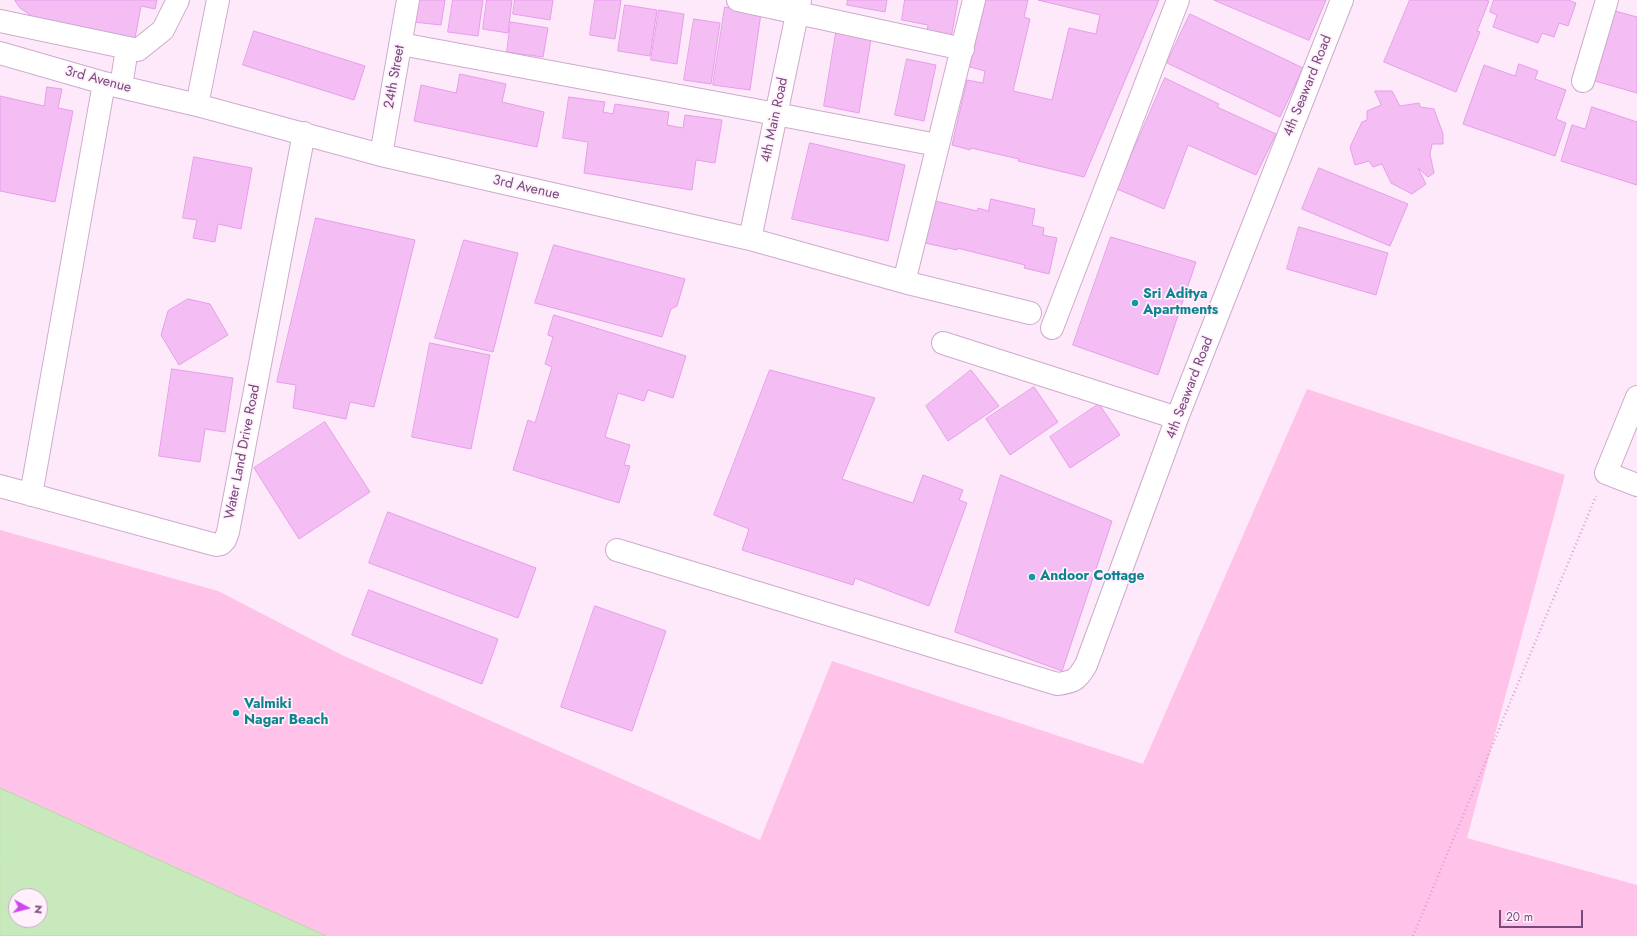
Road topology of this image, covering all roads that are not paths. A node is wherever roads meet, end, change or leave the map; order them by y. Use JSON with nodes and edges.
{"nodes":[{"id":1,"x":178,"y":0,"type":"edge"},
{"id":2,"x":218,"y":0,"type":"edge"},
{"id":3,"x":408,"y":0,"type":"edge"},
{"id":4,"x":738,"y":0,"type":"edge"},
{"id":5,"x":974,"y":0,"type":"edge"},
{"id":6,"x":1178,"y":0,"type":"edge"},
{"id":7,"x":1342,"y":0,"type":"edge"},
{"id":8,"x":1607,"y":0,"type":"edge"},
{"id":9,"x":798,"y":6,"type":"edge"},
{"id":10,"x":7,"y":23,"type":"edge"},
{"id":11,"x":401,"y":44,"type":"junction"},
{"id":12,"x":127,"y":48,"type":"junction"},
{"id":13,"x":963,"y":49,"type":"junction"},
{"id":14,"x":10,"y":55,"type":"edge"},
{"id":15,"x":1583,"y":81,"type":"dead end"},
{"id":16,"x":112,"y":85,"type":"junction"},
{"id":17,"x":197,"y":105,"type":"junction"},
{"id":18,"x":776,"y":114,"type":"junction"},
{"id":19,"x":304,"y":133,"type":"junction"},
{"id":20,"x":937,"y":145,"type":"junction"},
{"id":21,"x":381,"y":155,"type":"junction"},
{"id":22,"x":750,"y":239,"type":"junction"},
{"id":23,"x":904,"y":282,"type":"junction"},
{"id":24,"x":1030,"y":313,"type":"dead end"},
{"id":25,"x":1052,"y":328,"type":"dead end"},
{"id":26,"x":943,"y":343,"type":"dead end"},
{"id":27,"x":1637,"y":397,"type":"edge"},
{"id":28,"x":1177,"y":418,"type":"junction"},
{"id":29,"x":1637,"y":485,"type":"edge"},
{"id":30,"x":0,"y":486,"type":"edge"},
{"id":31,"x":31,"y":495,"type":"junction"},
{"id":32,"x":617,"y":550,"type":"dead end"}],
"edges":[{"from":1,"to":12,"type":"street"},
{"from":2,"to":17,"type":"street"},
{"from":3,"to":11,"type":"street","name":"24th Street"},
{"from":4,"to":9,"type":"street"},
{"from":5,"to":13,"type":"street"},
{"from":6,"to":25,"type":"street"},
{"from":7,"to":28,"type":"street","name":"4th Seaward Road"},
{"from":8,"to":15,"type":"street"},
{"from":9,"to":13,"type":"street"},
{"from":9,"to":18,"type":"street","name":"4th Main Road"},
{"from":10,"to":12,"type":"street"},
{"from":10,"to":14,"type":"street"},
{"from":11,"to":18,"type":"street"},
{"from":11,"to":21,"type":"street","name":"24th Street"},
{"from":12,"to":16,"type":"street"},
{"from":13,"to":20,"type":"street"},
{"from":14,"to":16,"type":"street","name":"3rd Avenue"},
{"from":16,"to":17,"type":"street","name":"3rd Avenue"},
{"from":16,"to":31,"type":"street"},
{"from":17,"to":19,"type":"street","name":"3rd Avenue"},
{"from":18,"to":20,"type":"street"},
{"from":18,"to":22,"type":"street","name":"4th Main Road"},
{"from":19,"to":21,"type":"street","name":"3rd Avenue"},
{"from":19,"to":31,"type":"street","name":"Water Land Drive Road"},
{"from":20,"to":23,"type":"street"},
{"from":21,"to":22,"type":"street","name":"3rd Avenue"},
{"from":22,"to":23,"type":"street","name":"3rd Avenue"},
{"from":23,"to":24,"type":"street","name":"3rd Avenue"},
{"from":26,"to":28,"type":"street"},
{"from":27,"to":29,"type":"street"},
{"from":28,"to":32,"type":"street","name":"4th Seaward Road"},
{"from":30,"to":31,"type":"street","name":"Water Land Drive Road"}]}
